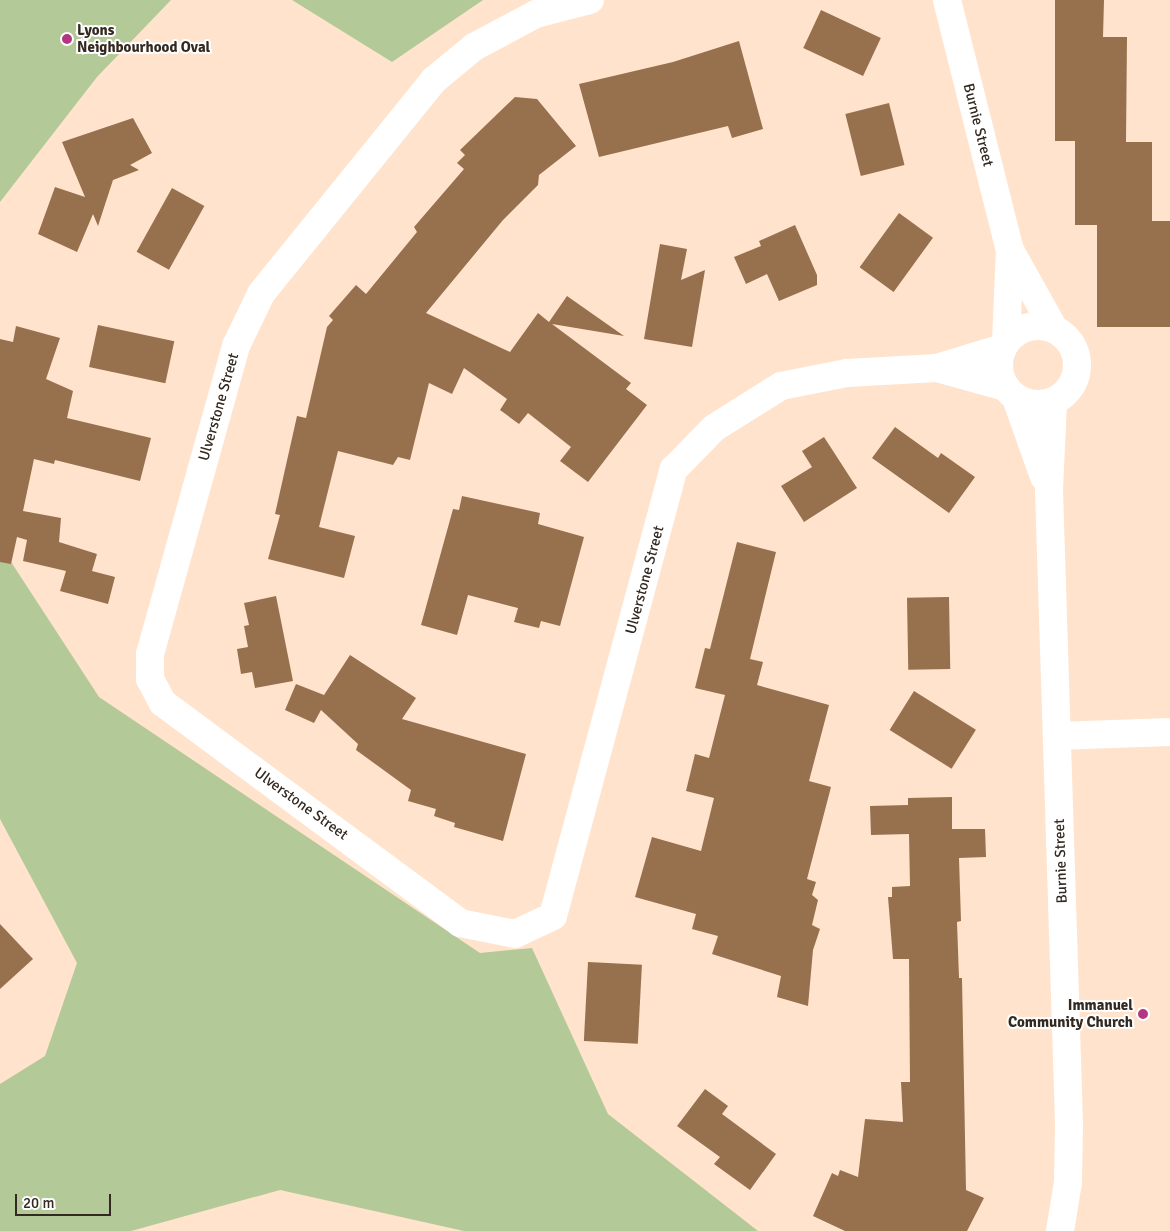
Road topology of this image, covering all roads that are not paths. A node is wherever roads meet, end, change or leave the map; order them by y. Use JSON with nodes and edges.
{"nodes":[{"id":1,"x":590,"y":0,"type":"edge"},
{"id":2,"x":947,"y":0,"type":"edge"},
{"id":3,"x":1010,"y":250,"type":"junction"},
{"id":4,"x":1054,"y":329,"type":"junction"},
{"id":5,"x":1004,"y":345,"type":"junction"},
{"id":6,"x":937,"y":368,"type":"junction"},
{"id":7,"x":1010,"y":392,"type":"junction"},
{"id":8,"x":1053,"y":402,"type":"junction"},
{"id":9,"x":1049,"y":490,"type":"junction"},
{"id":10,"x":1170,"y":732,"type":"edge"},
{"id":11,"x":1057,"y":736,"type":"junction"},
{"id":12,"x":1060,"y":1231,"type":"edge"}],
"edges":[{"from":1,"to":6,"type":"street","name":"Ulverstone Street"},
{"from":2,"to":3,"type":"street","name":"Burnie Street"},
{"from":3,"to":4,"type":"street","name":"Burnie Street"},
{"from":3,"to":5,"type":"street","name":"Burnie Street"},
{"from":4,"to":5,"type":"street"},
{"from":4,"to":8,"type":"street"},
{"from":5,"to":6,"type":"street","name":"Ulverstone Street"},
{"from":5,"to":7,"type":"street"},
{"from":6,"to":7,"type":"street","name":"Ulverstone Street"},
{"from":7,"to":8,"type":"street"},
{"from":7,"to":9,"type":"street","name":"Burnie Street"},
{"from":8,"to":9,"type":"street","name":"Burnie Street"},
{"from":9,"to":11,"type":"street","name":"Burnie Street"},
{"from":10,"to":11,"type":"street"},
{"from":11,"to":12,"type":"street","name":"Burnie Street"}]}
